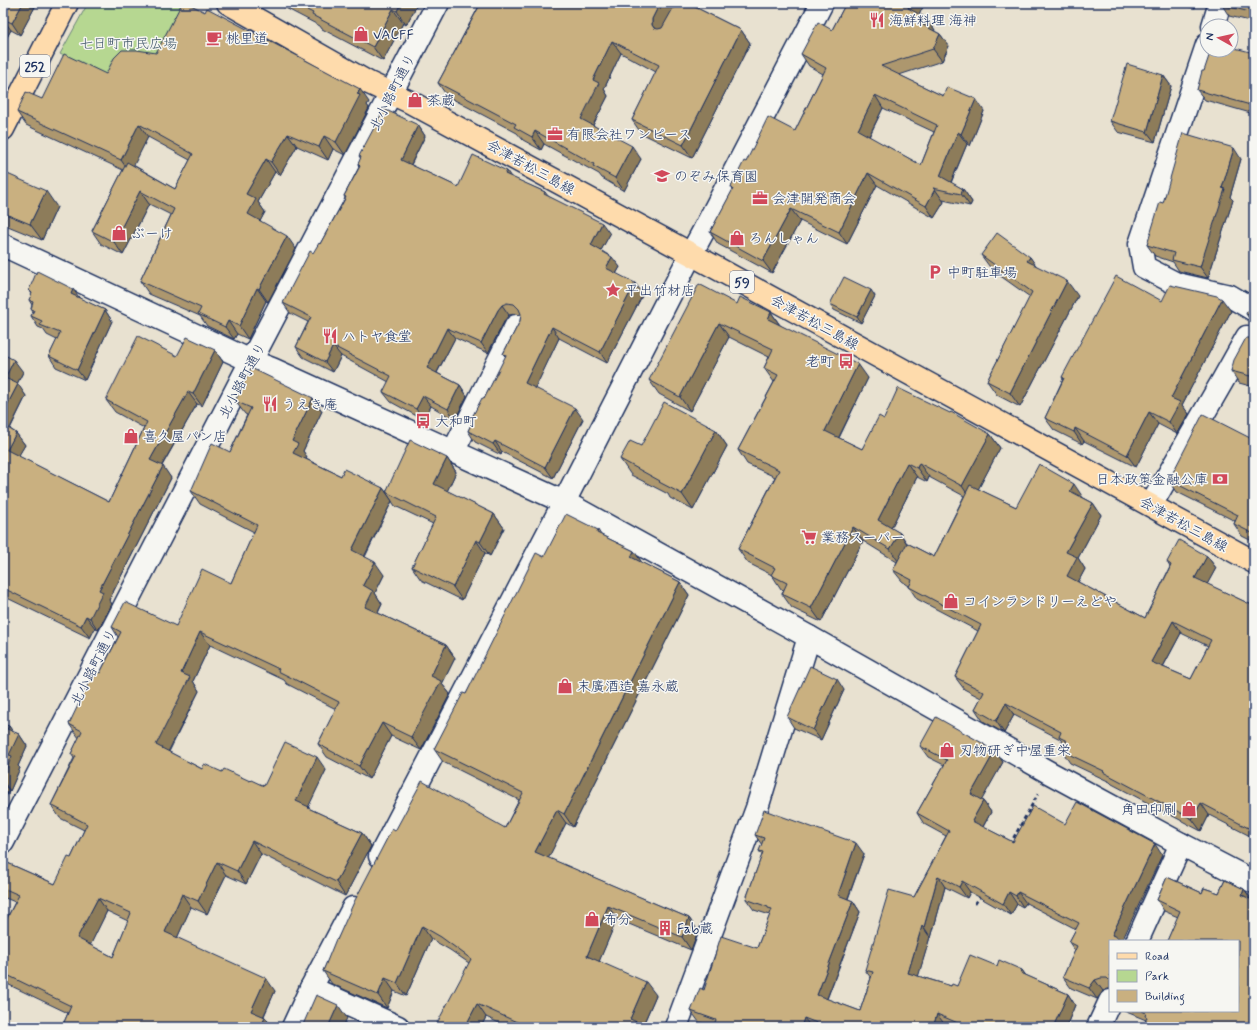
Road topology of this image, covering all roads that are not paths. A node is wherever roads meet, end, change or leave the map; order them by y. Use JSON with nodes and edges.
{"nodes":[{"id":1,"x":67,"y":3,"type":"edge"},
{"id":2,"x":228,"y":3,"type":"edge"},
{"id":3,"x":438,"y":3,"type":"edge"},
{"id":4,"x":822,"y":3,"type":"edge"},
{"id":5,"x":1220,"y":3,"type":"edge"},
{"id":6,"x":1215,"y":18,"type":"edge"},
{"id":7,"x":1202,"y":58,"type":"edge"},
{"id":8,"x":391,"y":93,"type":"junction"},
{"id":9,"x":3,"y":129,"type":"edge"},
{"id":10,"x":3,"y":245,"type":"edge"},
{"id":11,"x":691,"y":254,"type":"junction"},
{"id":12,"x":1254,"y":310,"type":"edge"},
{"id":13,"x":516,"y":326,"type":"edge"},
{"id":14,"x":1252,"y":333,"type":"edge"},
{"id":15,"x":251,"y":361,"type":"junction"},
{"id":16,"x":453,"y":452,"type":"junction"},
{"id":17,"x":564,"y":502,"type":"junction"},
{"id":18,"x":1151,"y":505,"type":"junction"},
{"id":19,"x":1254,"y":562,"type":"edge"},
{"id":20,"x":809,"y":637,"type":"junction"},
{"id":21,"x":3,"y":842,"type":"edge"},
{"id":22,"x":1181,"y":844,"type":"junction"},
{"id":23,"x":1254,"y":882,"type":"edge"},
{"id":24,"x":1137,"y":940,"type":"edge"},
{"id":25,"x":311,"y":988,"type":"junction"},
{"id":26,"x":1109,"y":1003,"type":"edge"},
{"id":27,"x":293,"y":1027,"type":"edge"},
{"id":28,"x":398,"y":1027,"type":"edge"},
{"id":29,"x":676,"y":1027,"type":"edge"},
{"id":30,"x":1098,"y":1027,"type":"edge"}],
"edges":[{"from":1,"to":9,"type":"main road","number":"252"},
{"from":2,"to":8,"type":"main road","name":"会津若松三島線","number":"59"},
{"from":3,"to":8,"type":"street","name":"北小路町通り"},
{"from":4,"to":11,"type":"street"},
{"from":5,"to":6,"type":"street"},
{"from":7,"to":12,"type":"street"},
{"from":8,"to":11,"type":"main road","name":"会津若松三島線","number":"59"},
{"from":8,"to":15,"type":"street","name":"北小路町通り"},
{"from":10,"to":15,"type":"street"},
{"from":11,"to":17,"type":"street"},
{"from":11,"to":18,"type":"main road","name":"会津若松三島線","number":"59"},
{"from":13,"to":16,"type":"street"},
{"from":14,"to":18,"type":"street"},
{"from":15,"to":16,"type":"street"},
{"from":15,"to":21,"type":"street","name":"北小路町通り"},
{"from":16,"to":17,"type":"street"},
{"from":17,"to":20,"type":"street"},
{"from":17,"to":25,"type":"street"},
{"from":18,"to":19,"type":"main road","name":"会津若松三島線","number":"59"},
{"from":20,"to":22,"type":"street"},
{"from":20,"to":29,"type":"street"},
{"from":22,"to":23,"type":"street"},
{"from":22,"to":24,"type":"street"},
{"from":25,"to":27,"type":"street"},
{"from":25,"to":28,"type":"street"},
{"from":26,"to":30,"type":"street"}]}
